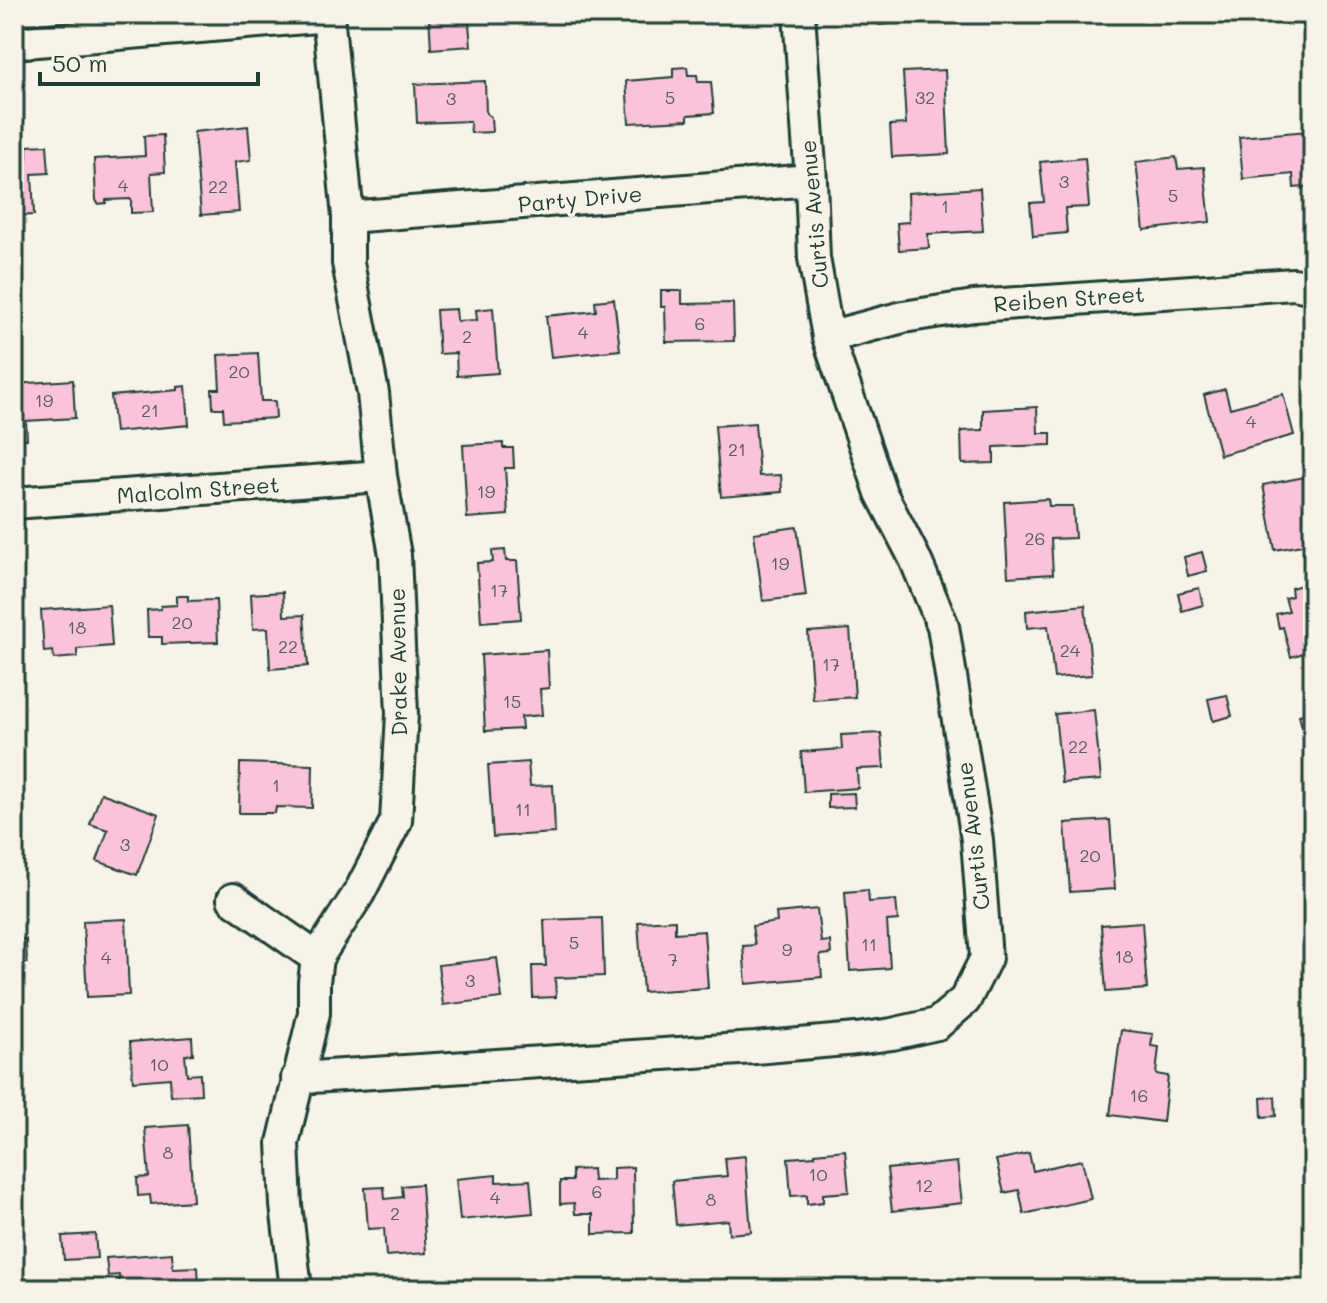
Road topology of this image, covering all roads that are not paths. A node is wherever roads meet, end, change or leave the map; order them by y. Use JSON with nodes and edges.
{"nodes":[{"id":1,"x":799,"y":14,"type":"edge"},
{"id":2,"x":328,"y":15,"type":"edge"},
{"id":3,"x":14,"y":43,"type":"edge"},
{"id":4,"x":811,"y":180,"type":"junction"},
{"id":5,"x":348,"y":217,"type":"junction"},
{"id":6,"x":1313,"y":288,"type":"edge"},
{"id":7,"x":828,"y":337,"type":"junction"},
{"id":8,"x":381,"y":476,"type":"junction"},
{"id":9,"x":14,"y":503,"type":"edge"},
{"id":10,"x":233,"y":899,"type":"dead end"},
{"id":11,"x":317,"y":958,"type":"junction"},
{"id":12,"x":297,"y":1078,"type":"junction"},
{"id":13,"x":296,"y":1289,"type":"edge"}],
"edges":[{"from":1,"to":4,"type":"street","name":"Curtis Avenue"},
{"from":2,"to":3,"type":"street"},
{"from":2,"to":5,"type":"street","name":"Drake Avenue"},
{"from":4,"to":5,"type":"street","name":"Party Drive"},
{"from":4,"to":7,"type":"street","name":"Curtis Avenue"},
{"from":5,"to":8,"type":"street","name":"Drake Avenue"},
{"from":6,"to":7,"type":"street","name":"Reiben Street"},
{"from":7,"to":12,"type":"street","name":"Curtis Avenue"},
{"from":8,"to":9,"type":"street","name":"Malcolm Street"},
{"from":8,"to":11,"type":"street","name":"Drake Avenue"},
{"from":10,"to":11,"type":"street"},
{"from":11,"to":12,"type":"street","name":"Drake Avenue"},
{"from":12,"to":13,"type":"street","name":"Drake Avenue"}]}
